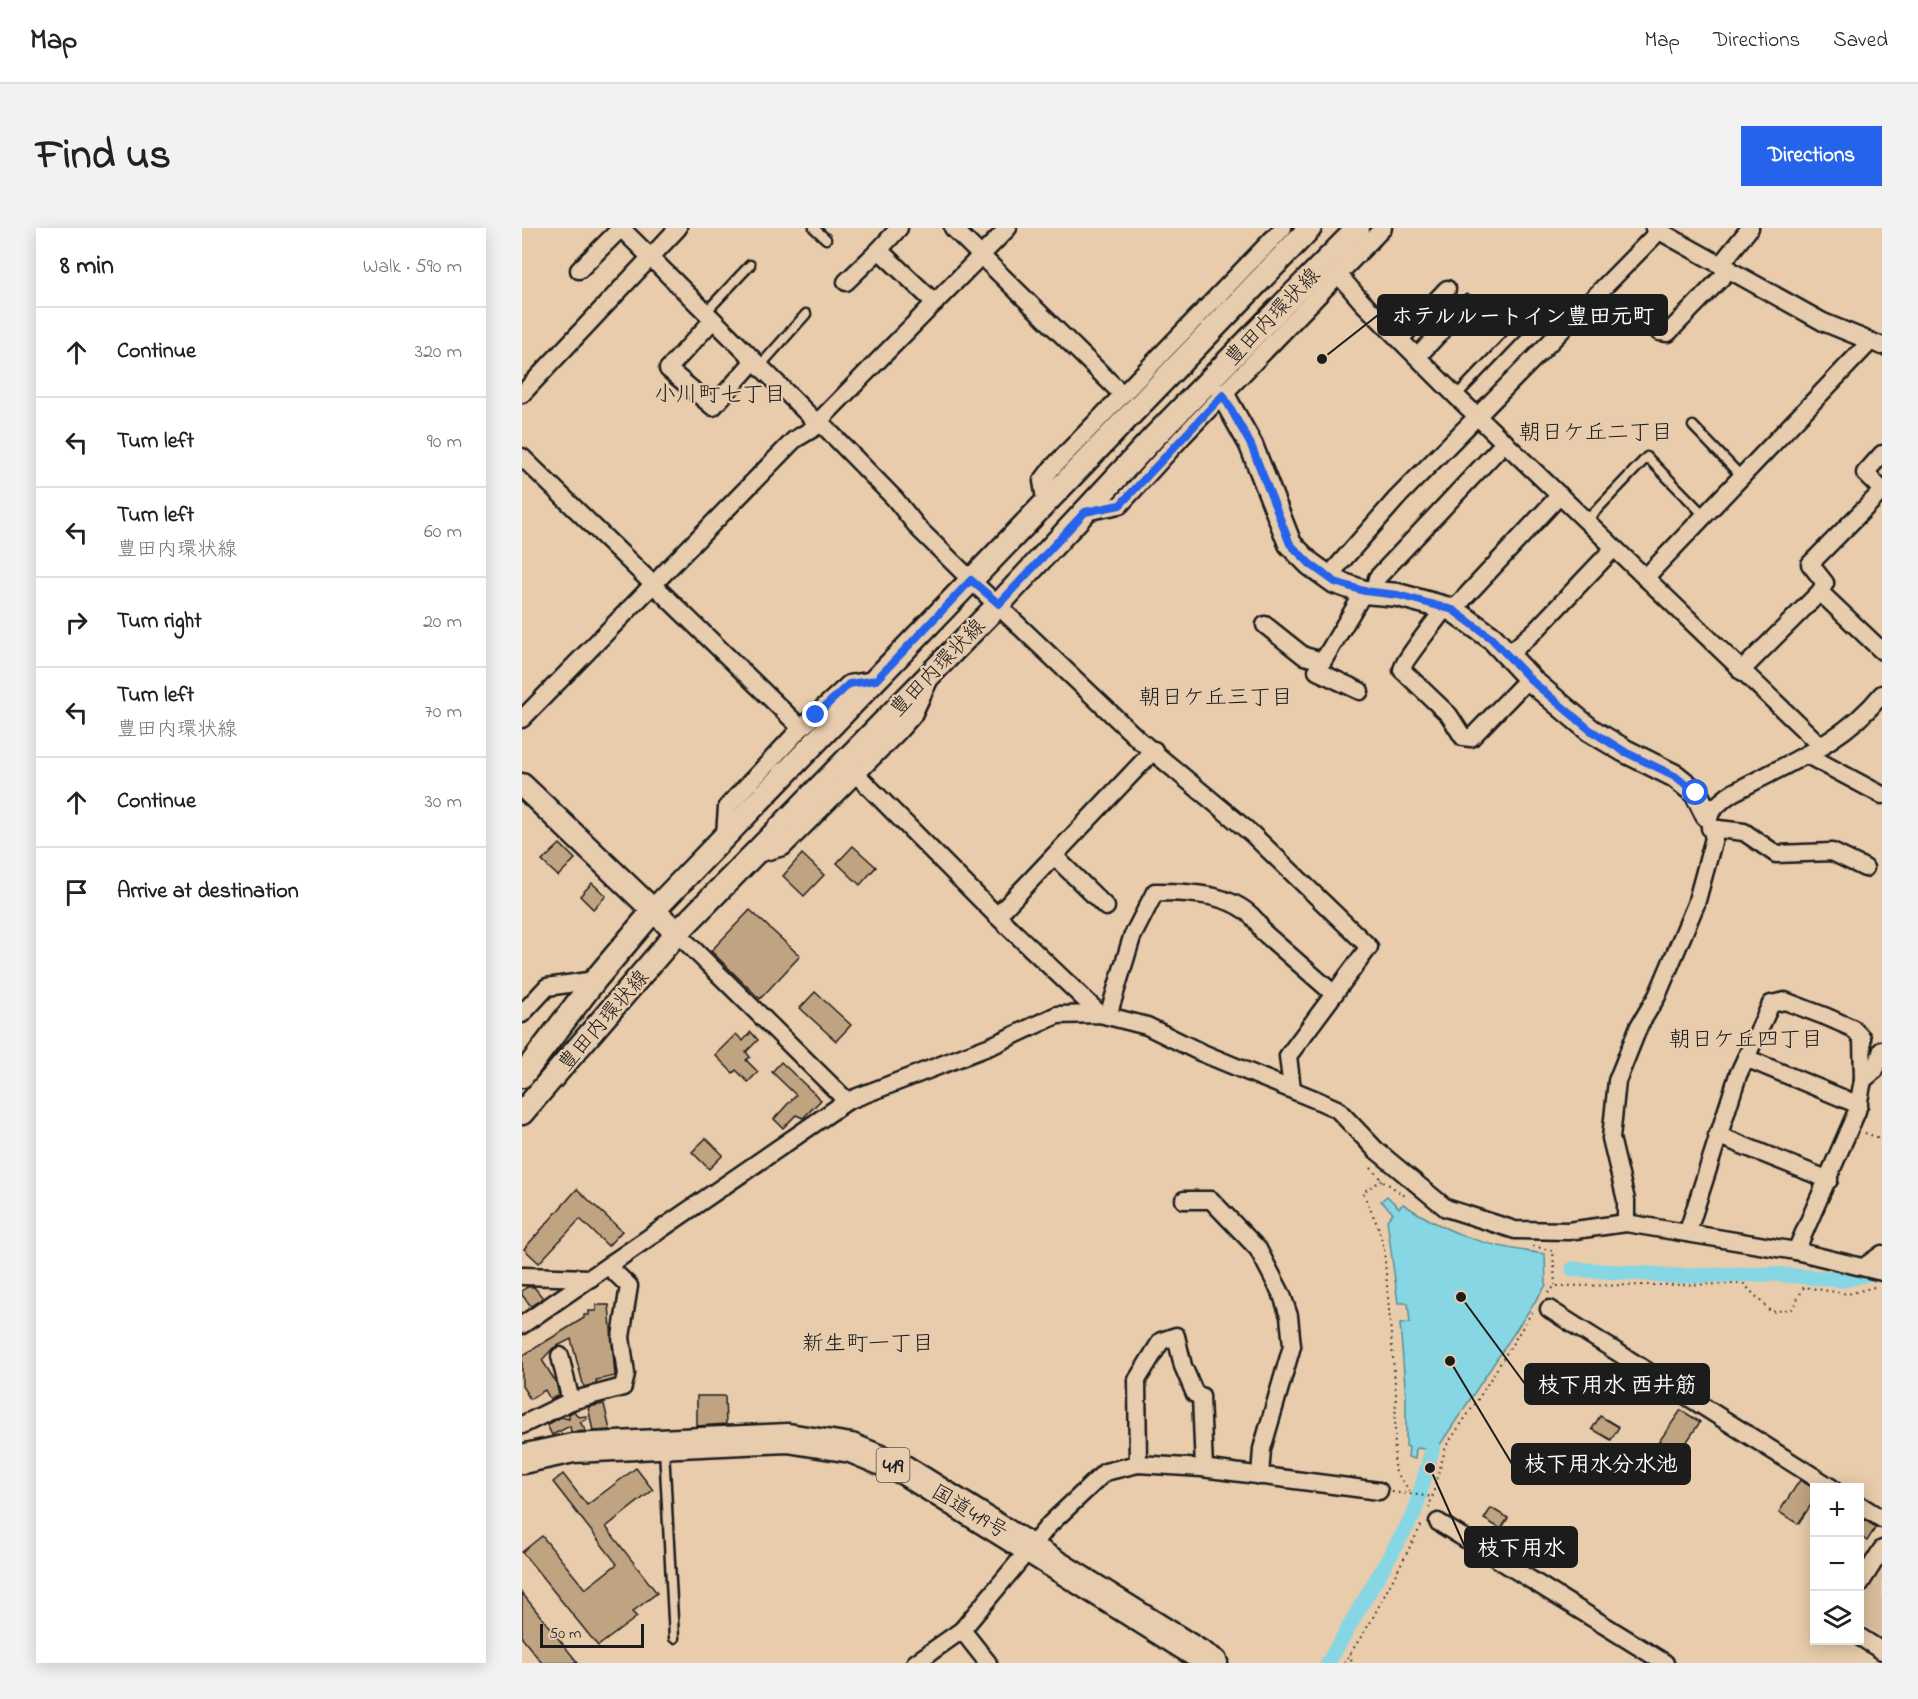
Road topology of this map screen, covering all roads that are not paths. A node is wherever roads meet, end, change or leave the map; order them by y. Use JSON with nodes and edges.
{"nodes":[{"id":1,"x":678,"y":228,"type":"edge"},
{"id":2,"x":814,"y":228,"type":"edge"},
{"id":3,"x":899,"y":228,"type":"edge"},
{"id":4,"x":953,"y":228,"type":"edge"},
{"id":5,"x":1008,"y":228,"type":"edge"},
{"id":6,"x":1283,"y":228,"type":"edge"},
{"id":7,"x":1310,"y":228,"type":"edge"},
{"id":8,"x":1358,"y":228,"type":"edge"},
{"id":9,"x":1383,"y":228,"type":"edge"},
{"id":10,"x":1750,"y":228,"type":"edge"},
{"id":11,"x":1657,"y":230,"type":"edge"},
{"id":12,"x":826,"y":239,"type":"dead end"},
{"id":13,"x":879,"y":250,"type":"junction"},
{"id":14,"x":982,"y":255,"type":"junction"},
{"id":15,"x":649,"y":256,"type":"junction"},
{"id":16,"x":750,"y":266,"type":"dead end"},
{"id":17,"x":1726,"y":266,"type":"junction"},
{"id":18,"x":579,"y":270,"type":"dead end"},
{"id":19,"x":1338,"y":274,"type":"junction"},
{"id":20,"x":846,"y":282,"type":"dead end"},
{"id":21,"x":1447,"y":289,"type":"dead end"},
{"id":22,"x":1221,"y":292,"type":"junction"},
{"id":23,"x":935,"y":303,"type":"junction"},
{"id":24,"x":1467,"y":304,"type":"dead end"},
{"id":25,"x":806,"y":314,"type":"dead end"},
{"id":26,"x":709,"y":317,"type":"junction"},
{"id":27,"x":1271,"y":317,"type":"junction"},
{"id":28,"x":1216,"y":327,"type":"junction"},
{"id":29,"x":1520,"y":329,"type":"dead end"},
{"id":30,"x":1659,"y":332,"type":"dead end"},
{"id":31,"x":1400,"y":339,"type":"junction"},
{"id":32,"x":1875,"y":344,"type":"edge"},
{"id":33,"x":1197,"y":347,"type":"junction"},
{"id":34,"x":1265,"y":351,"type":"junction"},
{"id":35,"x":1159,"y":356,"type":"junction"},
{"id":36,"x":1418,"y":356,"type":"junction"},
{"id":37,"x":756,"y":364,"type":"junction"},
{"id":38,"x":522,"y":394,"type":"edge"},
{"id":39,"x":1122,"y":394,"type":"junction"},
{"id":40,"x":1223,"y":395,"type":"junction"},
{"id":41,"x":1456,"y":396,"type":"junction"},
{"id":42,"x":1477,"y":415,"type":"junction"},
{"id":43,"x":819,"y":423,"type":"junction"},
{"id":44,"x":1693,"y":426,"type":"dead end"},
{"id":45,"x":1505,"y":442,"type":"junction"},
{"id":46,"x":1882,"y":454,"type":"edge"},
{"id":47,"x":522,"y":457,"type":"edge"},
{"id":48,"x":1740,"y":475,"type":"junction"},
{"id":49,"x":1882,"y":491,"type":"edge"},
{"id":50,"x":1560,"y":495,"type":"junction"},
{"id":51,"x":1046,"y":505,"type":"junction"},
{"id":52,"x":1085,"y":512,"type":"junction"},
{"id":53,"x":1704,"y":514,"type":"junction"},
{"id":54,"x":1586,"y":521,"type":"junction"},
{"id":55,"x":1614,"y":548,"type":"junction"},
{"id":56,"x":1328,"y":577,"type":"junction"},
{"id":57,"x":1645,"y":578,"type":"junction"},
{"id":58,"x":971,"y":580,"type":"junction"},
{"id":59,"x":653,"y":583,"type":"junction"},
{"id":60,"x":1369,"y":591,"type":"junction"},
{"id":61,"x":1820,"y":592,"type":"junction"},
{"id":62,"x":999,"y":604,"type":"junction"},
{"id":63,"x":1449,"y":610,"type":"junction"},
{"id":64,"x":1265,"y":625,"type":"dead end"},
{"id":65,"x":1882,"y":651,"type":"edge"},
{"id":66,"x":1508,"y":655,"type":"junction"},
{"id":67,"x":934,"y":670,"type":"junction"},
{"id":68,"x":1318,"y":671,"type":"junction"},
{"id":69,"x":1741,"y":671,"type":"junction"},
{"id":70,"x":1529,"y":678,"type":"junction"},
{"id":71,"x":876,"y":680,"type":"junction"},
{"id":72,"x":1360,"y":691,"type":"dead end"},
{"id":73,"x":1882,"y":694,"type":"edge"},
{"id":74,"x":522,"y":718,"type":"edge"},
{"id":75,"x":801,"y":728,"type":"junction"},
{"id":76,"x":1822,"y":747,"type":"junction"},
{"id":77,"x":1154,"y":750,"type":"junction"},
{"id":78,"x":1807,"y":755,"type":"junction"},
{"id":79,"x":855,"y":773,"type":"junction"},
{"id":80,"x":522,"y":785,"type":"edge"},
{"id":81,"x":1882,"y":795,"type":"edge"},
{"id":82,"x":1709,"y":821,"type":"junction"},
{"id":83,"x":725,"y":835,"type":"junction"},
{"id":84,"x":753,"y":855,"type":"junction"},
{"id":85,"x":1054,"y":856,"type":"junction"},
{"id":86,"x":1865,"y":868,"type":"dead end"},
{"id":87,"x":1106,"y":907,"type":"dead end"},
{"id":88,"x":653,"y":911,"type":"junction"},
{"id":89,"x":997,"y":916,"type":"junction"},
{"id":90,"x":677,"y":933,"type":"junction"},
{"id":91,"x":595,"y":980,"type":"junction"},
{"id":92,"x":1334,"y":994,"type":"junction"},
{"id":93,"x":522,"y":1014,"type":"edge"},
{"id":94,"x":1104,"y":1015,"type":"junction"},
{"id":95,"x":1882,"y":1050,"type":"edge"},
{"id":96,"x":1746,"y":1058,"type":"junction"},
{"id":97,"x":1874,"y":1075,"type":"edge"},
{"id":98,"x":522,"y":1076,"type":"edge"},
{"id":99,"x":1292,"y":1089,"type":"junction"},
{"id":100,"x":848,"y":1101,"type":"junction"},
{"id":101,"x":1859,"y":1105,"type":"junction"},
{"id":102,"x":522,"y":1113,"type":"edge"},
{"id":103,"x":1717,"y":1135,"type":"junction"},
{"id":104,"x":1829,"y":1180,"type":"junction"},
{"id":105,"x":1184,"y":1200,"type":"dead end"},
{"id":106,"x":1626,"y":1223,"type":"junction"},
{"id":107,"x":1688,"y":1231,"type":"junction"},
{"id":108,"x":1796,"y":1251,"type":"junction"},
{"id":109,"x":1882,"y":1254,"type":"edge"},
{"id":110,"x":608,"y":1266,"type":"junction"},
{"id":111,"x":1873,"y":1269,"type":"edge"},
{"id":112,"x":522,"y":1276,"type":"edge"},
{"id":113,"x":591,"y":1278,"type":"junction"},
{"id":114,"x":1545,"y":1302,"type":"road end"},
{"id":115,"x":522,"y":1325,"type":"edge"},
{"id":116,"x":560,"y":1356,"type":"dead end"},
{"id":117,"x":570,"y":1401,"type":"junction"},
{"id":118,"x":522,"y":1425,"type":"edge"},
{"id":119,"x":664,"y":1442,"type":"junction"},
{"id":120,"x":522,"y":1459,"type":"edge"},
{"id":121,"x":1138,"y":1464,"type":"junction"},
{"id":122,"x":1204,"y":1468,"type":"junction"},
{"id":123,"x":1260,"y":1476,"type":"junction"},
{"id":124,"x":1824,"y":1483,"type":"edge"},
{"id":125,"x":1379,"y":1491,"type":"dead end"},
{"id":126,"x":1864,"y":1508,"type":"edge"},
{"id":127,"x":1882,"y":1519,"type":"edge"},
{"id":128,"x":1438,"y":1522,"type":"dead end"},
{"id":129,"x":1030,"y":1547,"type":"junction"},
{"id":130,"x":1882,"y":1548,"type":"edge"},
{"id":131,"x":1864,"y":1577,"type":"edge"},
{"id":132,"x":962,"y":1630,"type":"junction"},
{"id":133,"x":674,"y":1638,"type":"dead end"},
{"id":134,"x":1864,"y":1640,"type":"edge"},
{"id":135,"x":1882,"y":1651,"type":"edge"},
{"id":136,"x":934,"y":1658,"type":"edge"},
{"id":137,"x":915,"y":1663,"type":"edge"},
{"id":138,"x":988,"y":1663,"type":"edge"},
{"id":139,"x":1213,"y":1663,"type":"edge"},
{"id":140,"x":1665,"y":1663,"type":"edge"}],
"edges":[{"from":1,"to":15,"type":"street"},
{"from":2,"to":12,"type":"lane"},
{"from":3,"to":13,"type":"street"},
{"from":4,"to":14,"type":"street"},
{"from":5,"to":14,"type":"street"},
{"from":6,"to":22,"type":"street"},
{"from":7,"to":28,"type":"street","name":"豊田内環状線"},
{"from":8,"to":27,"type":"street","name":"豊田内環状線"},
{"from":9,"to":19,"type":"street"},
{"from":10,"to":17,"type":"street"},
{"from":11,"to":17,"type":"street"},
{"from":11,"to":42,"type":"street"},
{"from":13,"to":20,"type":"street"},
{"from":13,"to":23,"type":"street"},
{"from":14,"to":23,"type":"street"},
{"from":14,"to":39,"type":"street"},
{"from":15,"to":18,"type":"street"},
{"from":15,"to":26,"type":"street"},
{"from":15,"to":38,"type":"street"},
{"from":16,"to":26,"type":"lane"},
{"from":17,"to":30,"type":"street"},
{"from":17,"to":32,"type":"street"},
{"from":19,"to":31,"type":"street"},
{"from":19,"to":34,"type":"street"},
{"from":21,"to":31,"type":"street"},
{"from":22,"to":28,"type":"street"},
{"from":22,"to":35,"type":"street"},
{"from":23,"to":43,"type":"street"},
{"from":24,"to":36,"type":"street"},
{"from":25,"to":37,"type":"lane"},
{"from":26,"to":37,"type":"street"},
{"from":26,"to":37,"type":"street"},
{"from":27,"to":34,"type":"street"},
{"from":27,"to":52,"type":"street","name":"豊田内環状線"},
{"from":28,"to":33,"type":"street","name":"豊田内環状線"},
{"from":29,"to":41,"type":"lane"},
{"from":31,"to":36,"type":"street"},
{"from":32,"to":48,"type":"street"},
{"from":33,"to":35,"type":"street"},
{"from":33,"to":51,"type":"street","name":"豊田内環状線"},
{"from":34,"to":40,"type":"street"},
{"from":35,"to":39,"type":"street"},
{"from":36,"to":41,"type":"street"},
{"from":37,"to":43,"type":"street"},
{"from":39,"to":51,"type":"street"},
{"from":40,"to":52,"type":"street"},
{"from":40,"to":56,"type":"street"},
{"from":41,"to":42,"type":"street"},
{"from":42,"to":45,"type":"street"},
{"from":42,"to":56,"type":"street"},
{"from":43,"to":58,"type":"street"},
{"from":43,"to":59,"type":"street"},
{"from":44,"to":48,"type":"lane"},
{"from":45,"to":50,"type":"street"},
{"from":45,"to":60,"type":"street"},
{"from":46,"to":49,"type":"street"},
{"from":47,"to":59,"type":"street"},
{"from":48,"to":53,"type":"street"},
{"from":49,"to":61,"type":"street"},
{"from":50,"to":54,"type":"street"},
{"from":50,"to":63,"type":"street"},
{"from":51,"to":58,"type":"street","name":"豊田内環状線"},
{"from":52,"to":62,"type":"street","name":"豊田内環状線"},
{"from":53,"to":54,"type":"lane"},
{"from":53,"to":57,"type":"street"},
{"from":54,"to":55,"type":"street"},
{"from":55,"to":57,"type":"street"},
{"from":55,"to":66,"type":"street"},
{"from":56,"to":60,"type":"street"},
{"from":57,"to":69,"type":"street"},
{"from":58,"to":62,"type":"street"},
{"from":58,"to":71,"type":"street","name":"豊田内環状線"},
{"from":59,"to":74,"type":"street"},
{"from":59,"to":75,"type":"street"},
{"from":60,"to":63,"type":"street"},
{"from":60,"to":68,"type":"street"},
{"from":61,"to":65,"type":"street"},
{"from":61,"to":69,"type":"street"},
{"from":62,"to":67,"type":"street","name":"豊田内環状線"},
{"from":62,"to":77,"type":"street"},
{"from":63,"to":66,"type":"street"},
{"from":63,"to":70,"type":"street"},
{"from":64,"to":68,"type":"street"},
{"from":66,"to":70,"type":"street"},
{"from":67,"to":79,"type":"street"},
{"from":67,"to":84,"type":"street","name":"豊田内環状線"},
{"from":68,"to":72,"type":"street"},
{"from":69,"to":76,"type":"street"},
{"from":70,"to":82,"type":"street"},
{"from":71,"to":75,"type":"street"},
{"from":71,"to":83,"type":"street","name":"豊田内環状線"},
{"from":73,"to":76,"type":"street"},
{"from":75,"to":83,"type":"street"},
{"from":76,"to":78,"type":"street"},
{"from":77,"to":85,"type":"street"},
{"from":77,"to":92,"type":"street"},
{"from":78,"to":81,"type":"street"},
{"from":78,"to":82,"type":"street"},
{"from":79,"to":84,"type":"street"},
{"from":79,"to":89,"type":"street"},
{"from":80,"to":88,"type":"street"},
{"from":82,"to":86,"type":"street"},
{"from":82,"to":106,"type":"street"},
{"from":83,"to":88,"type":"street","name":"豊田内環状線"},
{"from":84,"to":90,"type":"street","name":"豊田内環状線"},
{"from":85,"to":87,"type":"street"},
{"from":85,"to":89,"type":"street"},
{"from":88,"to":90,"type":"street"},
{"from":88,"to":91,"type":"street","name":"豊田内環状線"},
{"from":89,"to":94,"type":"street"},
{"from":90,"to":100,"type":"street"},
{"from":90,"to":102,"type":"street","name":"豊田内環状線"},
{"from":91,"to":93,"type":"street"},
{"from":91,"to":98,"type":"street","name":"豊田内環状線"},
{"from":92,"to":94,"type":"street"},
{"from":92,"to":99,"type":"street"},
{"from":94,"to":99,"type":"street"},
{"from":94,"to":100,"type":"street"},
{"from":95,"to":97,"type":"street"},
{"from":96,"to":97,"type":"street"},
{"from":96,"to":101,"type":"street"},
{"from":96,"to":103,"type":"street"},
{"from":97,"to":101,"type":"street"},
{"from":99,"to":106,"type":"street"},
{"from":100,"to":110,"type":"street"},
{"from":101,"to":104,"type":"street"},
{"from":103,"to":104,"type":"street"},
{"from":103,"to":107,"type":"street"},
{"from":104,"to":108,"type":"street"},
{"from":105,"to":123,"type":"street"},
{"from":106,"to":107,"type":"street"},
{"from":107,"to":108,"type":"street"},
{"from":108,"to":111,"type":"street"},
{"from":109,"to":111,"type":"street"},
{"from":110,"to":113,"type":"street"},
{"from":110,"to":117,"type":"street"},
{"from":112,"to":113,"type":"street"},
{"from":113,"to":115,"type":"street"},
{"from":114,"to":124,"type":"street"},
{"from":116,"to":117,"type":"street"},
{"from":117,"to":118,"type":"street"},
{"from":119,"to":120,"type":"highway","name":"国道419号","number":"419"},
{"from":119,"to":129,"type":"highway","name":"国道419号","number":"419"},
{"from":119,"to":133,"type":"lane"},
{"from":121,"to":122,"type":"street"},
{"from":121,"to":122,"type":"street"},
{"from":121,"to":129,"type":"street"},
{"from":122,"to":123,"type":"street"},
{"from":123,"to":125,"type":"street"},
{"from":126,"to":127,"type":"street"},
{"from":128,"to":140,"type":"street"},
{"from":129,"to":132,"type":"street"},
{"from":129,"to":139,"type":"highway","name":"国道419号","number":"419"},
{"from":130,"to":131,"type":"street"},
{"from":132,"to":136,"type":"street"},
{"from":132,"to":138,"type":"street"},
{"from":134,"to":135,"type":"street"},
{"from":136,"to":137,"type":"street"}]}
